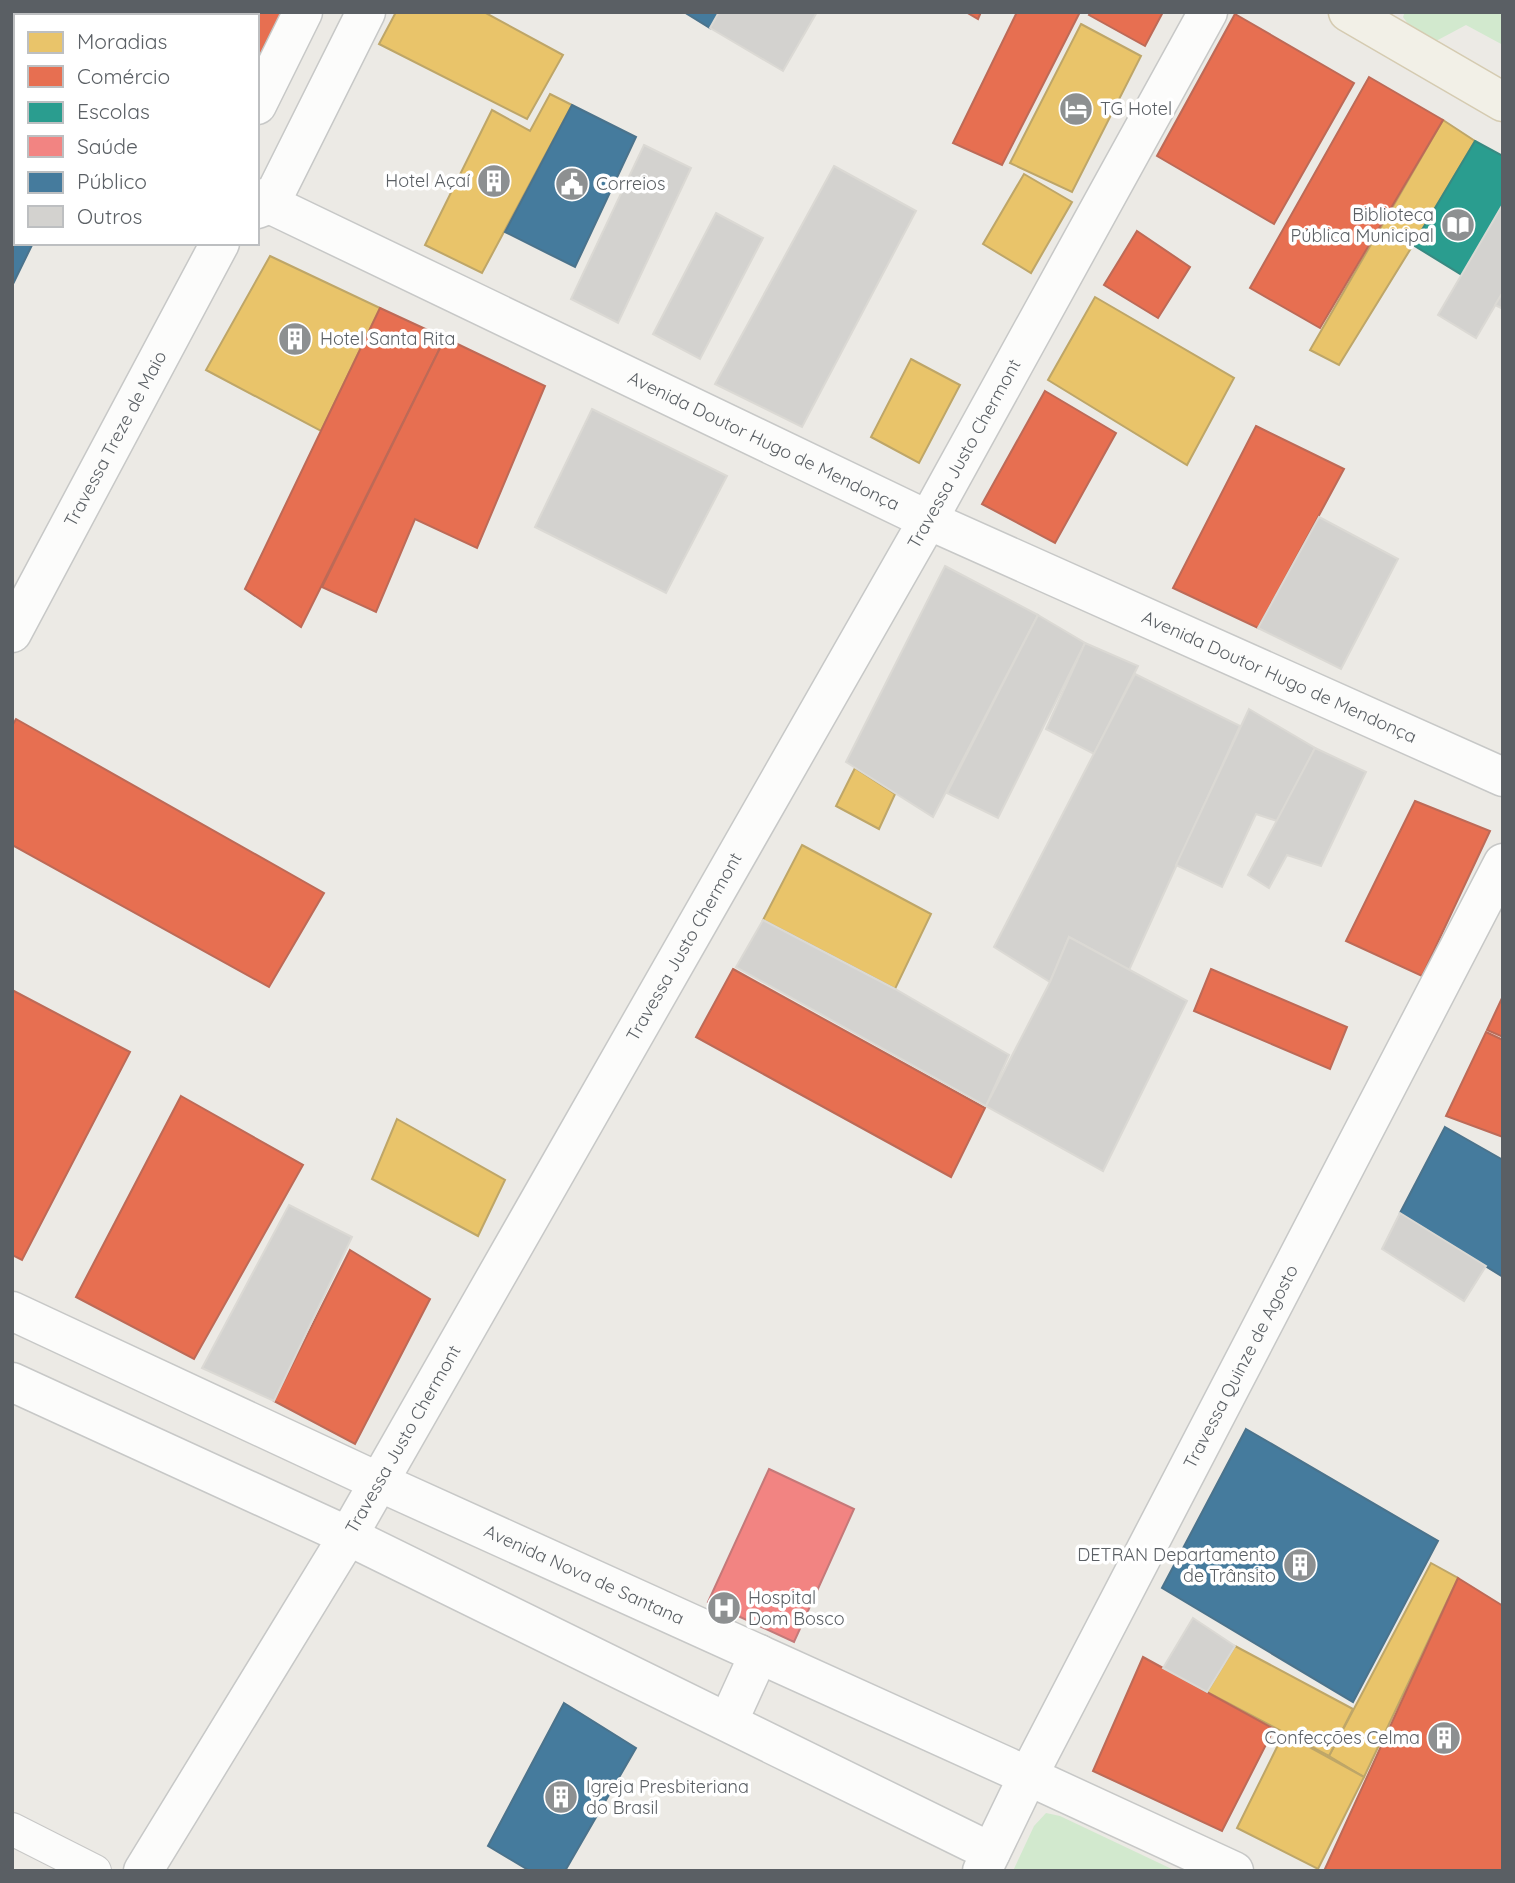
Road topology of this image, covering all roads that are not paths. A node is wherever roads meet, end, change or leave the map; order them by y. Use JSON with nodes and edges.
{"nodes":[{"id":1,"x":303,"y":12,"type":"edge"},
{"id":2,"x":366,"y":12,"type":"edge"},
{"id":3,"x":1208,"y":12,"type":"edge"},
{"id":4,"x":1348,"y":12,"type":"edge"},
{"id":5,"x":259,"y":101,"type":"edge"},
{"id":6,"x":1503,"y":102,"type":"edge"},
{"id":7,"x":261,"y":203,"type":"edge"},
{"id":8,"x":219,"y":245,"type":"edge"},
{"id":9,"x":928,"y":520,"type":"junction"},
{"id":10,"x":12,"y":633,"type":"edge"},
{"id":11,"x":1503,"y":777,"type":"edge"},
{"id":12,"x":1503,"y":863,"type":"edge"},
{"id":13,"x":12,"y":1311,"type":"edge"},
{"id":14,"x":12,"y":1382,"type":"edge"},
{"id":15,"x":379,"y":1482,"type":"junction"},
{"id":16,"x":348,"y":1536,"type":"junction"},
{"id":17,"x":759,"y":1654,"type":"junction"},
{"id":18,"x":728,"y":1722,"type":"junction"},
{"id":19,"x":1028,"y":1776,"type":"junction"},
{"id":20,"x":12,"y":1829,"type":"edge"},
{"id":21,"x":986,"y":1861,"type":"edge"},
{"id":22,"x":96,"y":1871,"type":"edge"},
{"id":23,"x":143,"y":1871,"type":"edge"},
{"id":24,"x":1234,"y":1871,"type":"edge"}],
"edges":[{"from":1,"to":5,"type":"street"},
{"from":2,"to":7,"type":"street"},
{"from":3,"to":9,"type":"street","name":"Travessa Justo Chermont"},
{"from":4,"to":6,"type":"main road"},
{"from":7,"to":9,"type":"street","name":"Avenida Doutor Hugo de Mendonça"},
{"from":8,"to":10,"type":"street","name":"Travessa Treze de Maio"},
{"from":9,"to":11,"type":"street","name":"Avenida Doutor Hugo de Mendonça"},
{"from":9,"to":15,"type":"street","name":"Travessa Justo Chermont"},
{"from":12,"to":19,"type":"street","name":"Travessa Quinze de Agosto"},
{"from":13,"to":15,"type":"street","name":"Avenida Nova de Santana"},
{"from":14,"to":16,"type":"street"},
{"from":15,"to":16,"type":"street","name":"Travessa Justo Chermont"},
{"from":15,"to":17,"type":"street","name":"Avenida Nova de Santana"},
{"from":16,"to":18,"type":"street"},
{"from":16,"to":23,"type":"street","name":"Travessa Justo Chermont"},
{"from":17,"to":18,"type":"street"},
{"from":17,"to":19,"type":"street","name":"Avenida Nova de Santana"},
{"from":18,"to":21,"type":"street"},
{"from":19,"to":21,"type":"street","name":"Travessa Quinze de Agosto"},
{"from":19,"to":24,"type":"street","name":"Avenida Nova de Santana"},
{"from":20,"to":22,"type":"street"}]}
